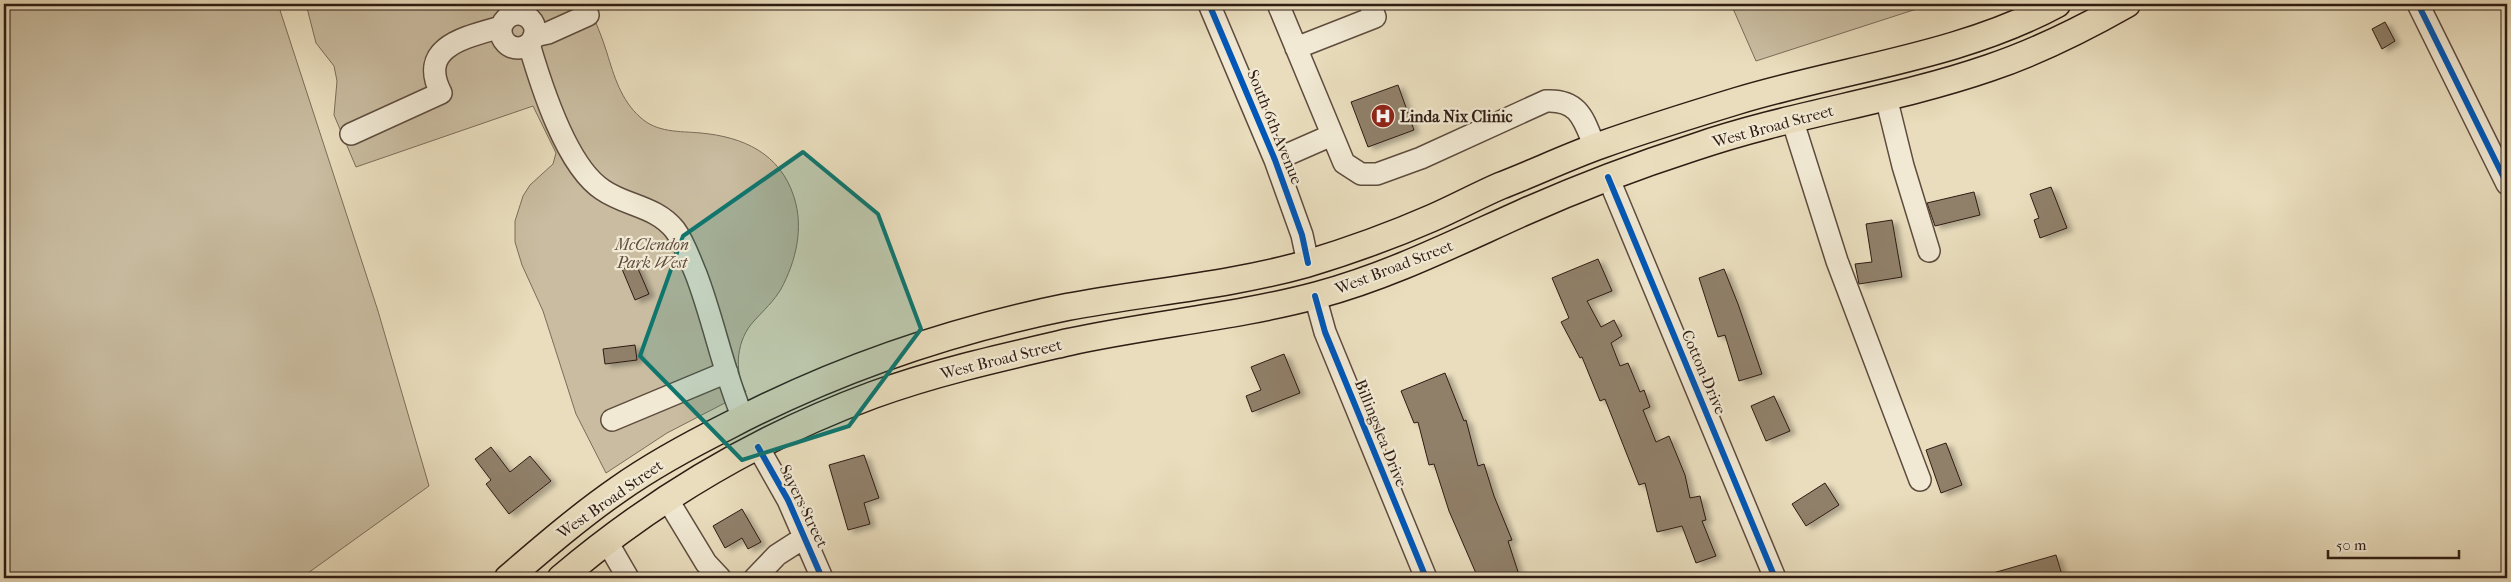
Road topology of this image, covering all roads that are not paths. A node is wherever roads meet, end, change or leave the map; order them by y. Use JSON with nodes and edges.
{"nodes":[{"id":1,"x":1209,"y":4,"type":"edge"},
{"id":2,"x":1278,"y":4,"type":"edge"},
{"id":3,"x":1370,"y":4,"type":"edge"},
{"id":4,"x":2057,"y":4,"type":"edge"},
{"id":5,"x":2418,"y":4,"type":"edge"},
{"id":6,"x":2125,"y":5,"type":"edge"},
{"id":7,"x":588,"y":15,"type":"dead end"},
{"id":8,"x":531,"y":40,"type":"junction"},
{"id":9,"x":1296,"y":48,"type":"junction"},
{"id":10,"x":1886,"y":97,"type":"junction"},
{"id":11,"x":1792,"y":119,"type":"junction"},
{"id":12,"x":350,"y":134,"type":"dead end"},
{"id":13,"x":1332,"y":135,"type":"junction"},
{"id":14,"x":1596,"y":147,"type":"junction"},
{"id":15,"x":1275,"y":160,"type":"junction"},
{"id":16,"x":1608,"y":177,"type":"junction"},
{"id":17,"x":2507,"y":184,"type":"edge"},
{"id":18,"x":1929,"y":251,"type":"dead end"},
{"id":19,"x":1308,"y":263,"type":"junction"},
{"id":20,"x":1315,"y":296,"type":"junction"},
{"id":21,"x":727,"y":372,"type":"junction"},
{"id":22,"x":743,"y":418,"type":"junction"},
{"id":23,"x":612,"y":420,"type":"dead end"},
{"id":24,"x":758,"y":447,"type":"junction"},
{"id":25,"x":1920,"y":480,"type":"dead end"},
{"id":26,"x":666,"y":497,"type":"junction"},
{"id":27,"x":805,"y":537,"type":"junction"},
{"id":28,"x":606,"y":540,"type":"junction"},
{"id":29,"x":508,"y":578,"type":"edge"},
{"id":30,"x":562,"y":578,"type":"edge"},
{"id":31,"x":628,"y":578,"type":"edge"},
{"id":32,"x":720,"y":578,"type":"edge"},
{"id":33,"x":755,"y":578,"type":"edge"},
{"id":34,"x":822,"y":578,"type":"edge"},
{"id":35,"x":1426,"y":578,"type":"edge"},
{"id":36,"x":1775,"y":578,"type":"edge"}],
"edges":[{"from":1,"to":15,"type":"street","name":"South 6th Avenue"},
{"from":2,"to":9,"type":"street"},
{"from":3,"to":9,"type":"street"},
{"from":4,"to":14,"type":"main road","name":"West Broad Street"},
{"from":5,"to":17,"type":"street"},
{"from":6,"to":10,"type":"main road","name":"West Broad Street"},
{"from":7,"to":8,"type":"street"},
{"from":8,"to":12,"type":"street"},
{"from":8,"to":21,"type":"street"},
{"from":9,"to":13,"type":"street"},
{"from":10,"to":11,"type":"main road","name":"West Broad Street"},
{"from":10,"to":18,"type":"street"},
{"from":11,"to":16,"type":"main road","name":"West Broad Street"},
{"from":11,"to":25,"type":"street"},
{"from":13,"to":14,"type":"street"},
{"from":13,"to":15,"type":"street"},
{"from":14,"to":16,"type":"main road"},
{"from":14,"to":19,"type":"main road","name":"West Broad Street"},
{"from":15,"to":19,"type":"street","name":"South 6th Avenue"},
{"from":16,"to":20,"type":"main road","name":"West Broad Street"},
{"from":16,"to":36,"type":"street","name":"Cotton Drive"},
{"from":19,"to":20,"type":"main road"},
{"from":19,"to":22,"type":"main road","name":"West Broad Street"},
{"from":20,"to":24,"type":"main road","name":"West Broad Street"},
{"from":20,"to":35,"type":"street","name":"Billingslea Drive"},
{"from":21,"to":22,"type":"street"},
{"from":21,"to":23,"type":"street"},
{"from":22,"to":24,"type":"main road"},
{"from":22,"to":29,"type":"main road","name":"West Broad Street"},
{"from":24,"to":26,"type":"main road","name":"West Broad Street"},
{"from":24,"to":27,"type":"street","name":"Sayers Street"},
{"from":26,"to":28,"type":"main road","name":"West Broad Street"},
{"from":26,"to":32,"type":"street"},
{"from":27,"to":33,"type":"street"},
{"from":27,"to":34,"type":"street","name":"Sayers Street"},
{"from":28,"to":30,"type":"main road","name":"West Broad Street"},
{"from":28,"to":31,"type":"street"}]}
